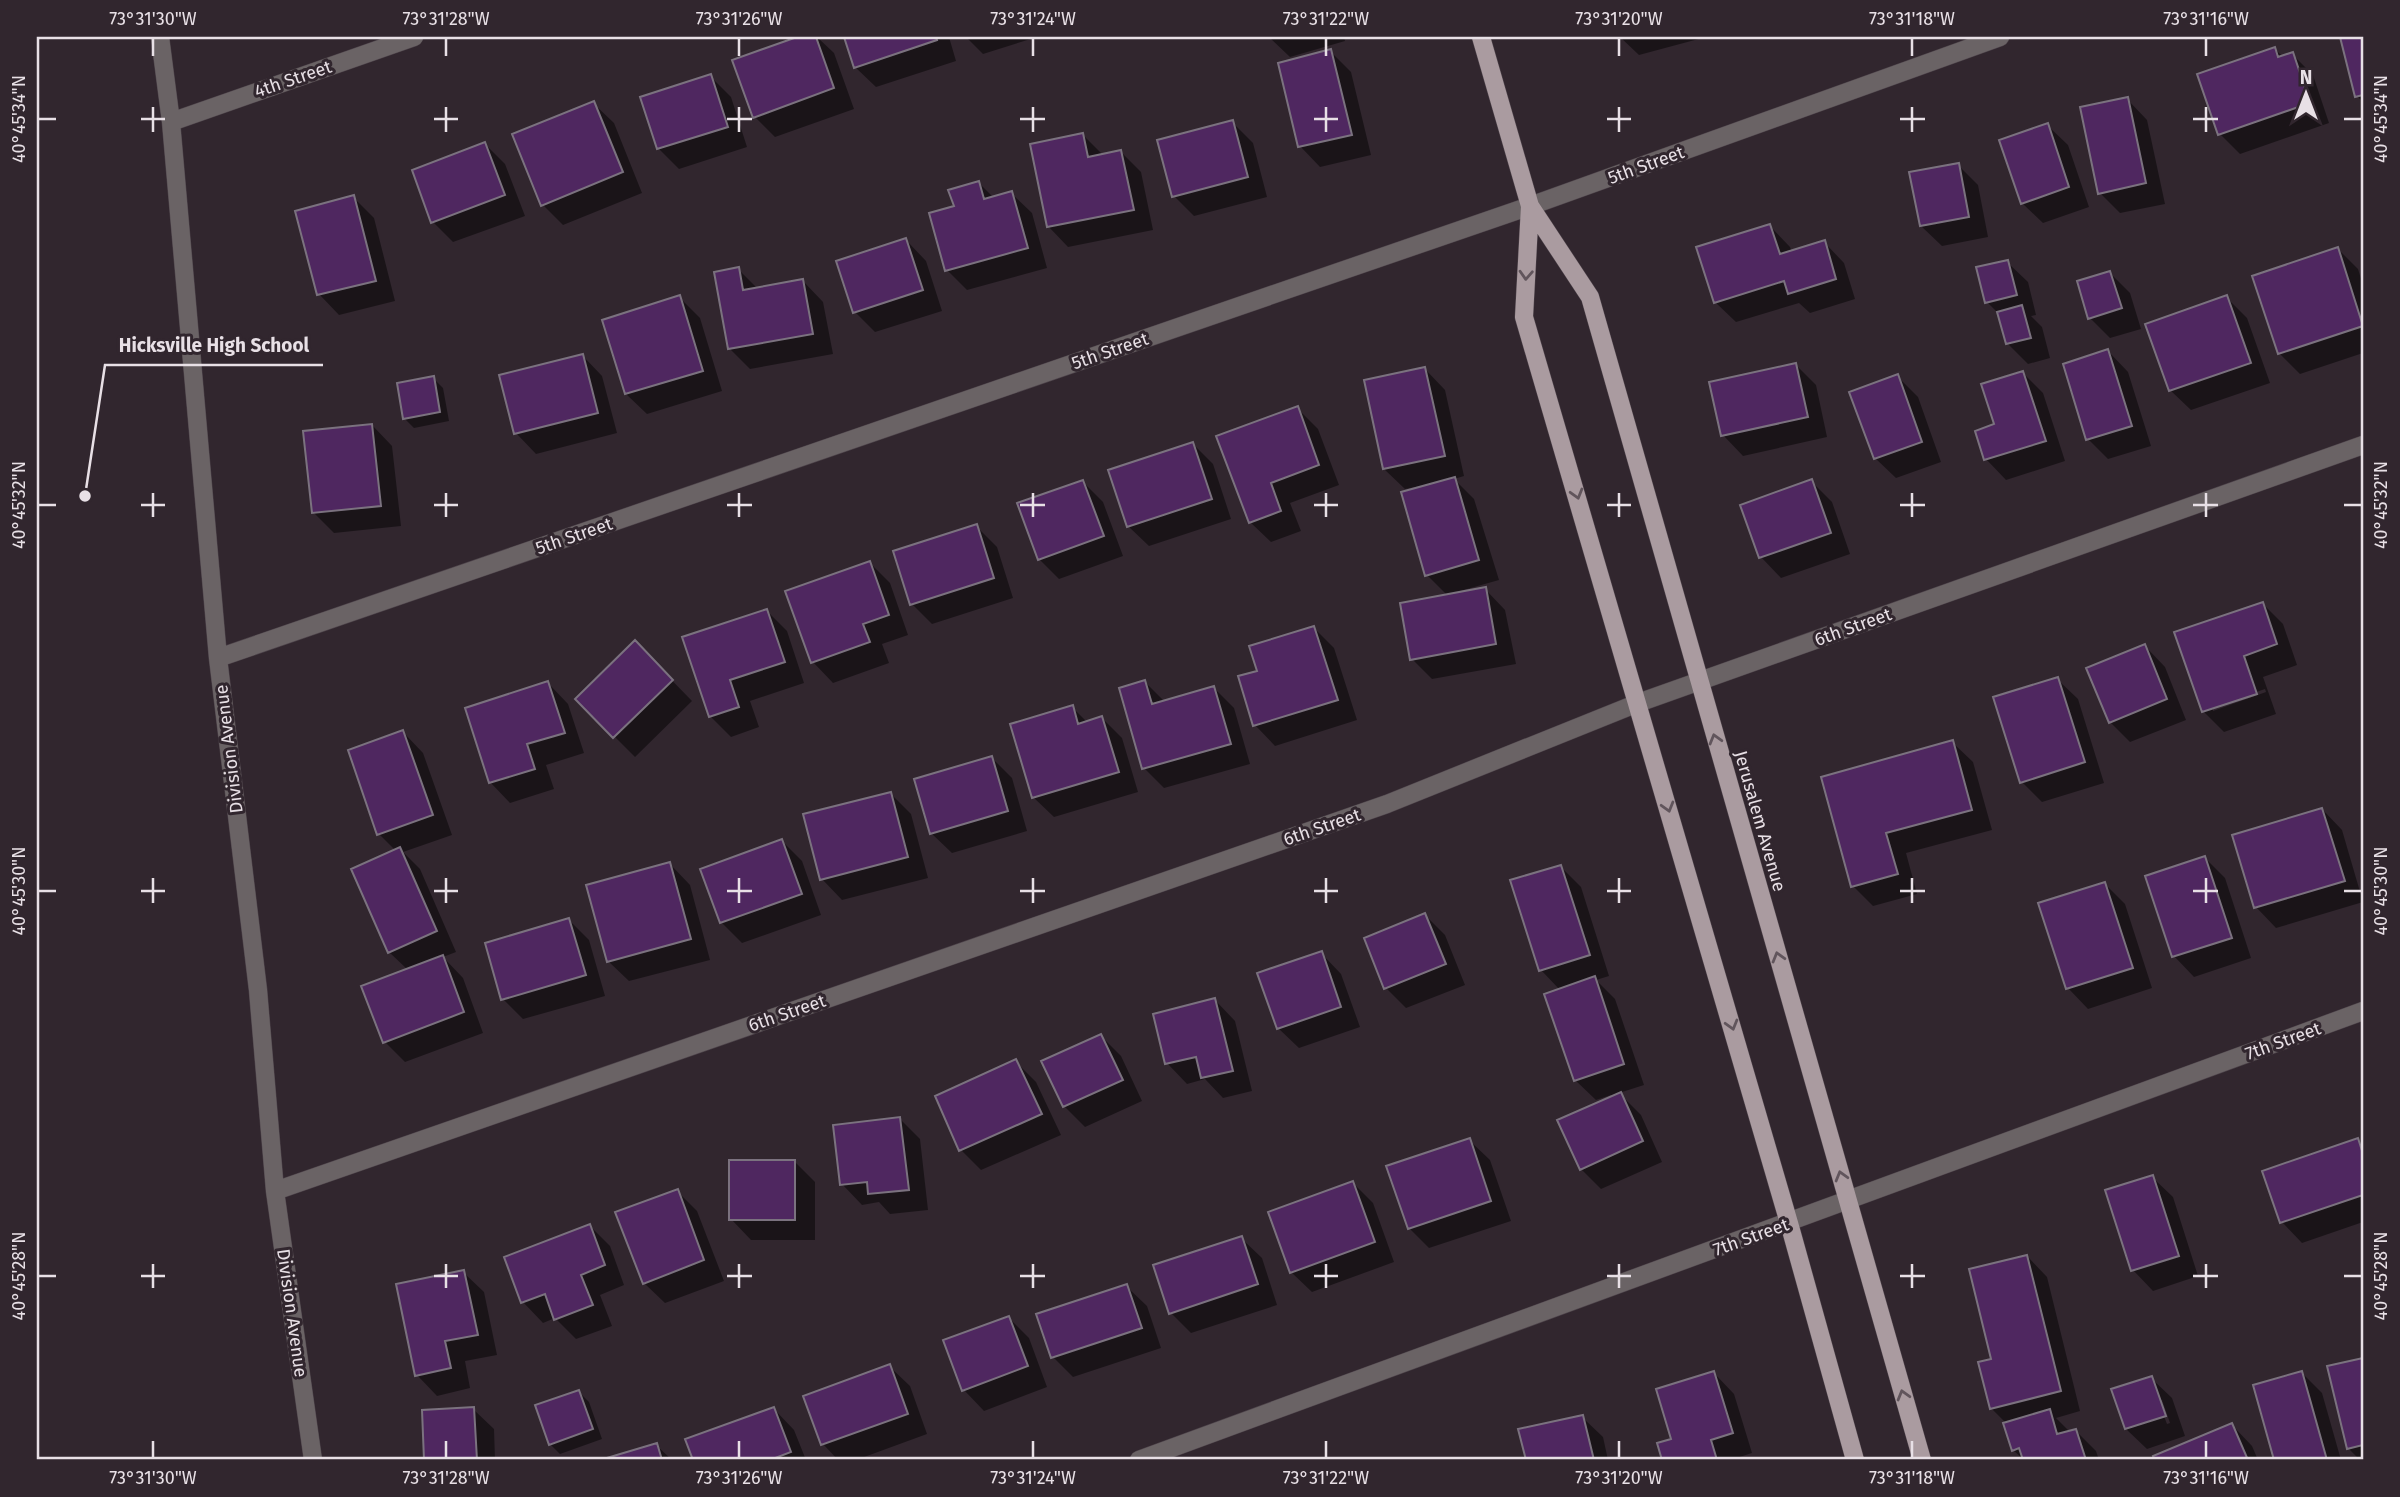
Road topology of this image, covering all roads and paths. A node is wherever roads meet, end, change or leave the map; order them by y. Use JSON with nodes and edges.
{"nodes":[{"id":1,"x":160,"y":37,"type":"edge"},
{"id":2,"x":414,"y":37,"type":"edge"},
{"id":3,"x":1481,"y":37,"type":"edge"},
{"id":4,"x":2000,"y":37,"type":"edge"},
{"id":5,"x":171,"y":122,"type":"junction"},
{"id":6,"x":1530,"y":206,"type":"junction"},
{"id":7,"x":2363,"y":445,"type":"edge"},
{"id":8,"x":218,"y":658,"type":"junction"},
{"id":9,"x":1698,"y":682,"type":"junction"},
{"id":10,"x":1638,"y":703,"type":"junction"},
{"id":11,"x":2363,"y":1011,"type":"edge"},
{"id":12,"x":275,"y":1191,"type":"junction"},
{"id":13,"x":1849,"y":1201,"type":"junction"},
{"id":14,"x":1789,"y":1223,"type":"junction"},
{"id":15,"x":313,"y":1460,"type":"edge"},
{"id":16,"x":1139,"y":1460,"type":"edge"},
{"id":17,"x":1855,"y":1460,"type":"edge"},
{"id":18,"x":1922,"y":1460,"type":"edge"}],
"edges":[{"from":1,"to":5,"type":"street","name":"Division Avenue"},
{"from":2,"to":5,"type":"street","name":"4th Street"},
{"from":3,"to":6,"type":"main road","name":"Jerusalem Avenue"},
{"from":4,"to":6,"type":"street","name":"5th Street"},
{"from":5,"to":8,"type":"street","name":"Division Avenue"},
{"from":6,"to":8,"type":"street","name":"5th Street"},
{"from":6,"to":9,"type":"main road","name":"Jerusalem Avenue"},
{"from":6,"to":10,"type":"main road","name":"Jerusalem Avenue","one_way":true},
{"from":7,"to":9,"type":"street","name":"6th Street"},
{"from":8,"to":12,"type":"street","name":"Division Avenue"},
{"from":9,"to":10,"type":"street","name":"6th Street"},
{"from":13,"to":9,"type":"main road","name":"Jerusalem Avenue","one_way":true},
{"from":10,"to":12,"type":"street","name":"6th Street"},
{"from":10,"to":14,"type":"main road","name":"Jerusalem Avenue","one_way":true},
{"from":11,"to":13,"type":"street","name":"7th Street"},
{"from":12,"to":15,"type":"street","name":"Division Avenue"},
{"from":13,"to":14,"type":"street","name":"7th Street"},
{"from":18,"to":13,"type":"main road","name":"Jerusalem Avenue","one_way":true},
{"from":14,"to":16,"type":"street","name":"7th Street"},
{"from":14,"to":17,"type":"main road","name":"Jerusalem Avenue"}]}
